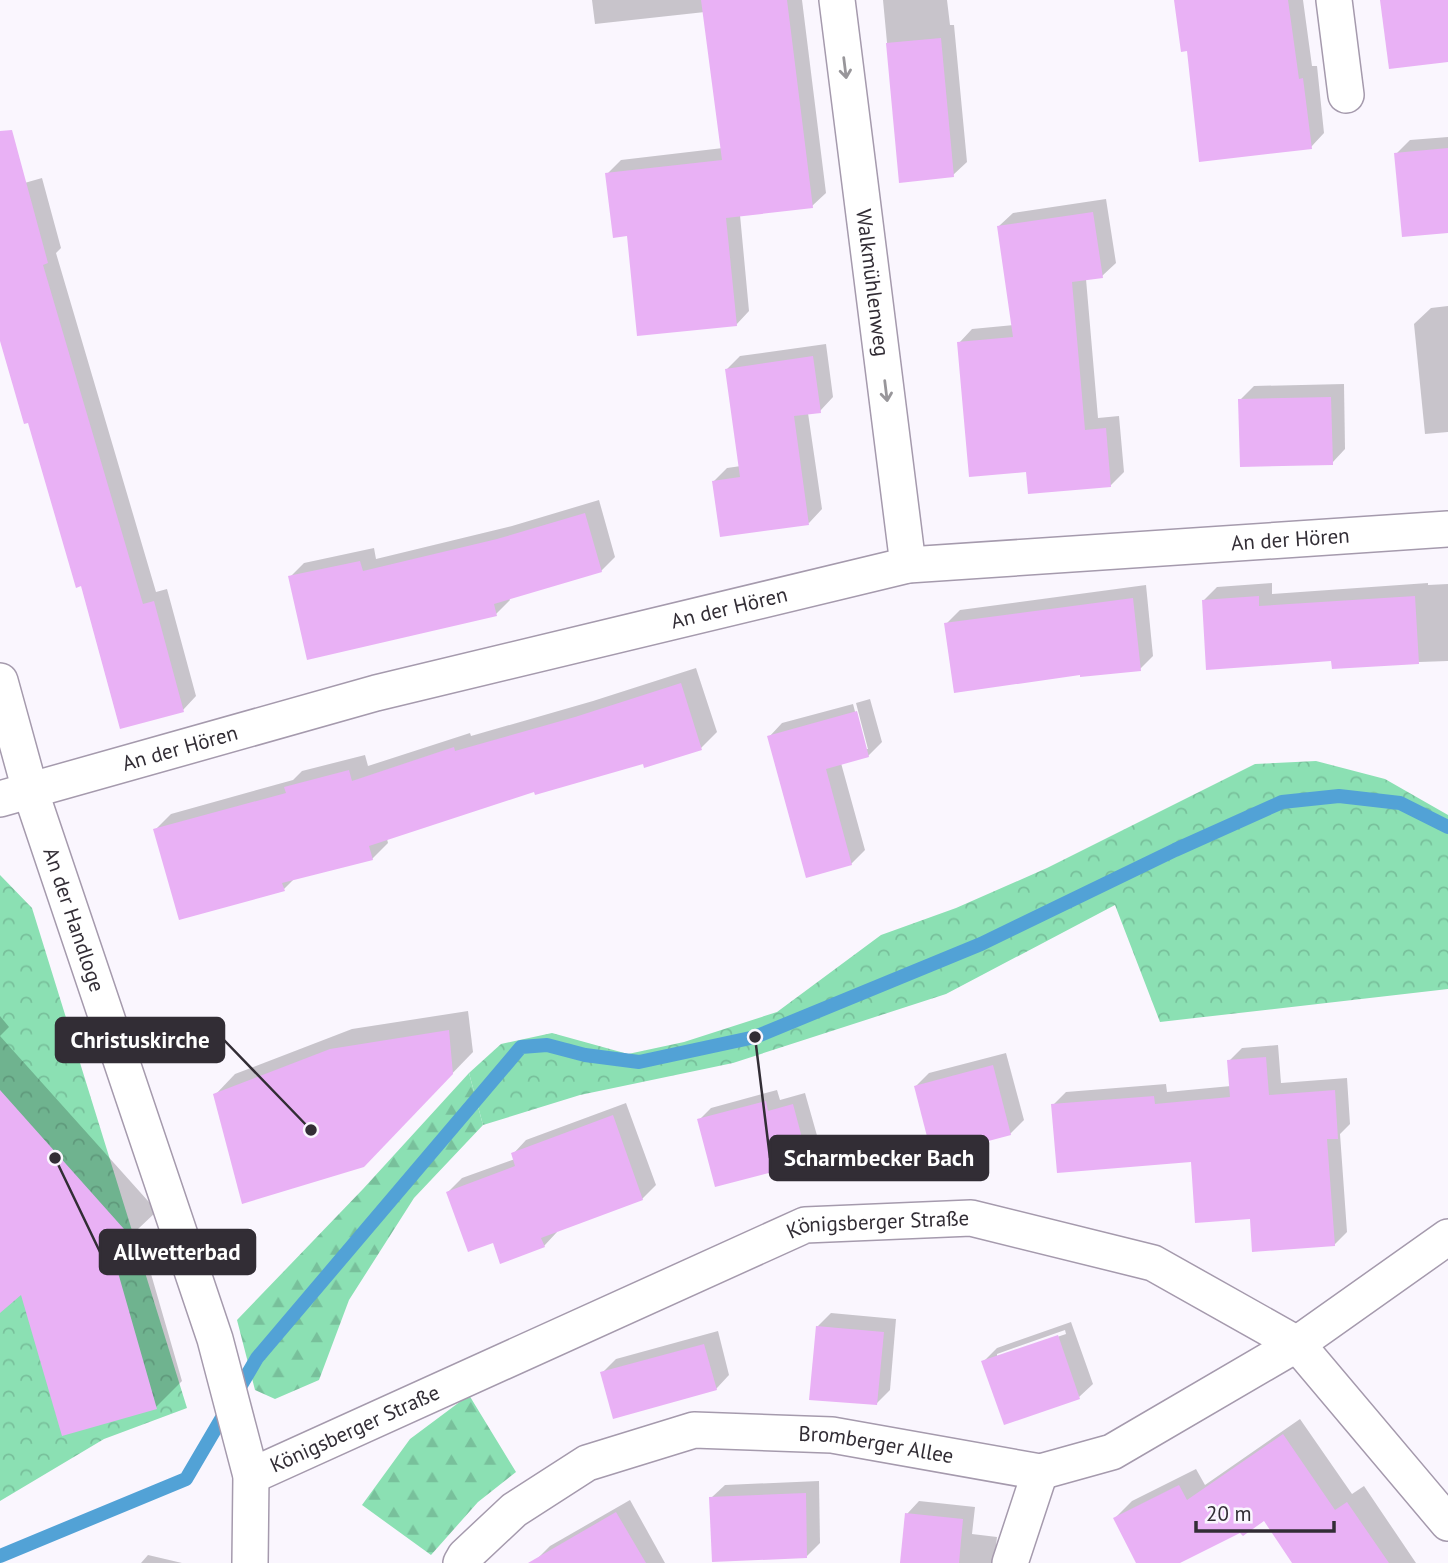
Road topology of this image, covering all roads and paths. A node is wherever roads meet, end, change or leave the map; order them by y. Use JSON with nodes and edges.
{"nodes":[{"id":1,"x":837,"y":0,"type":"edge"},
{"id":2,"x":1334,"y":0,"type":"edge"},
{"id":3,"x":1346,"y":95,"type":"dead end"},
{"id":4,"x":1448,"y":529,"type":"edge"},
{"id":5,"x":908,"y":565,"type":"junction"},
{"id":6,"x":0,"y":681,"type":"edge"},
{"id":7,"x":15,"y":794,"type":"edge"},
{"id":8,"x":1448,"y":1237,"type":"edge"},
{"id":9,"x":1297,"y":1343,"type":"junction"},
{"id":10,"x":247,"y":1460,"type":"junction"},
{"id":11,"x":1040,"y":1472,"type":"junction"},
{"id":12,"x":1448,"y":1523,"type":"edge"},
{"id":13,"x":250,"y":1563,"type":"edge"},
{"id":14,"x":461,"y":1563,"type":"edge"},
{"id":15,"x":1010,"y":1563,"type":"edge"}],
"edges":[{"from":1,"to":5,"type":"street","name":"Walkmühlenweg","one_way":true},
{"from":2,"to":3,"type":"street"},
{"from":4,"to":5,"type":"street","name":"An der Hören"},
{"from":5,"to":7,"type":"street","name":"An der Hören"},
{"from":6,"to":7,"type":"street","name":"An der Handloge"},
{"from":7,"to":10,"type":"street","name":"An der Handloge"},
{"from":8,"to":9,"type":"street","name":"Bromberger Allee"},
{"from":9,"to":10,"type":"street","name":"Königsberger Straße"},
{"from":9,"to":11,"type":"street","name":"Bromberger Allee"},
{"from":9,"to":12,"type":"street","name":"Königsberger Straße"},
{"from":10,"to":13,"type":"street","name":"An der Handloge"},
{"from":11,"to":14,"type":"street","name":"Bromberger Allee"},
{"from":11,"to":15,"type":"street"}]}
